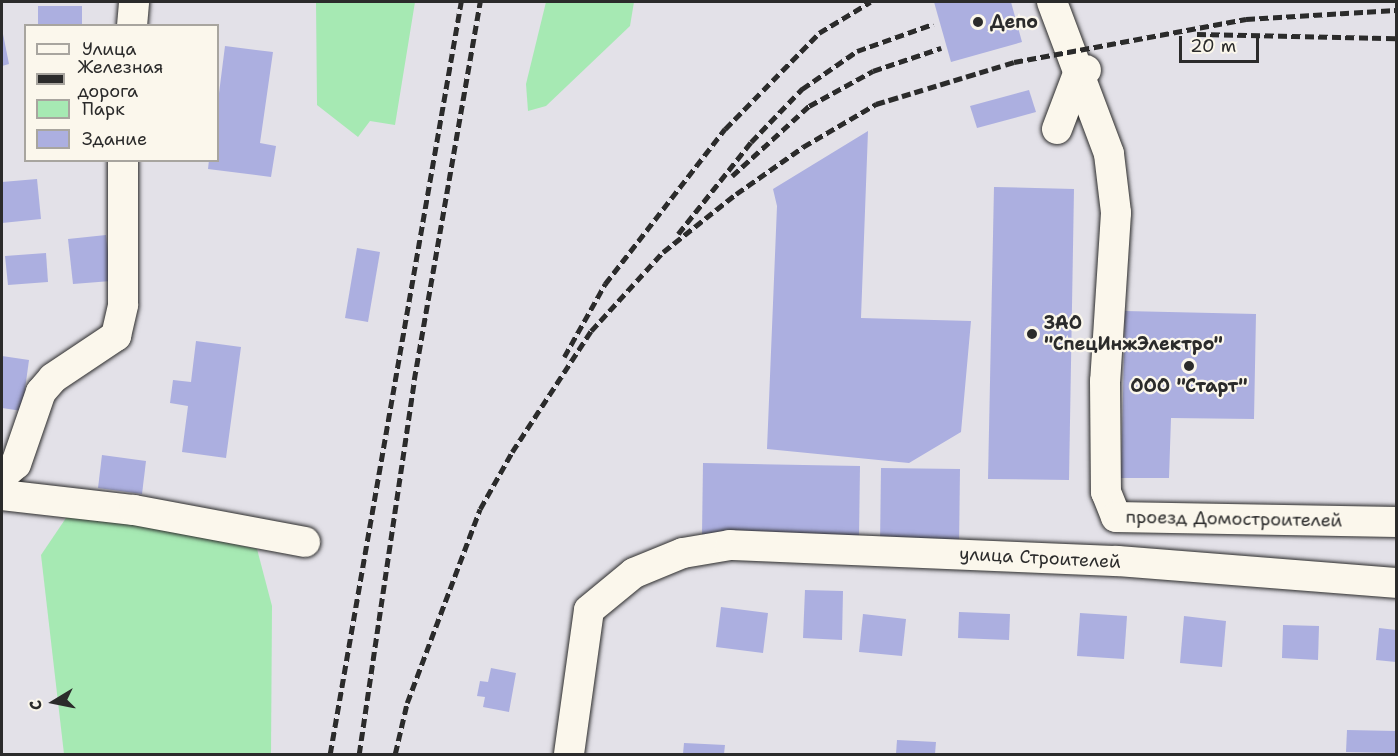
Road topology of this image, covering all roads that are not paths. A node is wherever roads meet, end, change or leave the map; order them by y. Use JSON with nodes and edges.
{"nodes":[{"id":1,"x":134,"y":2,"type":"edge"},
{"id":2,"x":1052,"y":2,"type":"edge"},
{"id":3,"x":132,"y":24,"type":"edge"},
{"id":4,"x":1082,"y":63,"type":"junction"},
{"id":5,"x":1057,"y":129,"type":"dead end"},
{"id":6,"x":123,"y":162,"type":"edge"},
{"id":7,"x":2,"y":476,"type":"edge"},
{"id":8,"x":2,"y":495,"type":"edge"},
{"id":9,"x":1396,"y":522,"type":"edge"},
{"id":10,"x":305,"y":542,"type":"dead end"},
{"id":11,"x":1396,"y":583,"type":"edge"},
{"id":12,"x":569,"y":754,"type":"edge"}],
"edges":[{"from":1,"to":3,"type":"street"},
{"from":2,"to":4,"type":"street"},
{"from":4,"to":5,"type":"street"},
{"from":4,"to":9,"type":"street","name":"проезд Домостроителей"},
{"from":6,"to":7,"type":"street"},
{"from":8,"to":10,"type":"street"},
{"from":11,"to":12,"type":"street","name":"улица Строителей"}]}
